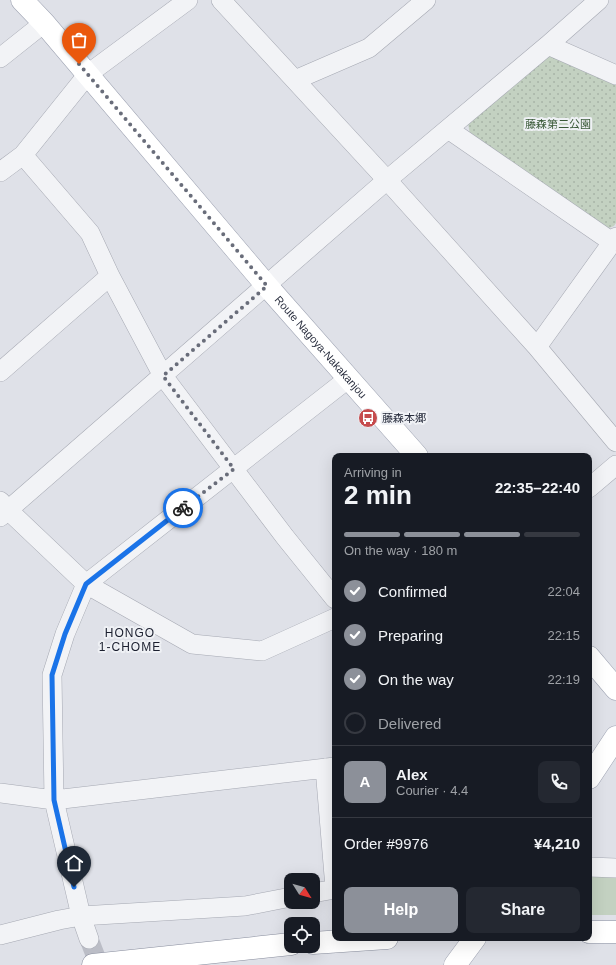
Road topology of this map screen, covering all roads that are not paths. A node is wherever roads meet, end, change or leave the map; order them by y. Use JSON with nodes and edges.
{"nodes":[{"id":1,"x":22,"y":0,"type":"edge"},
{"id":2,"x":188,"y":0,"type":"edge"},
{"id":3,"x":221,"y":0,"type":"edge"},
{"id":4,"x":426,"y":0,"type":"edge"},
{"id":5,"x":599,"y":0,"type":"edge"},
{"id":6,"x":44,"y":23,"type":"junction"},
{"id":7,"x":548,"y":45,"type":"junction"},
{"id":8,"x":0,"y":58,"type":"edge"},
{"id":9,"x":88,"y":74,"type":"junction"},
{"id":10,"x":616,"y":75,"type":"edge"},
{"id":11,"x":295,"y":80,"type":"junction"},
{"id":12,"x":448,"y":129,"type":"junction"},
{"id":13,"x":23,"y":155,"type":"junction"},
{"id":14,"x":0,"y":172,"type":"edge"},
{"id":15,"x":387,"y":180,"type":"junction"},
{"id":16,"x":614,"y":239,"type":"edge"},
{"id":17,"x":110,"y":276,"type":"junction"},
{"id":18,"x":267,"y":286,"type":"junction"},
{"id":19,"x":537,"y":347,"type":"junction"},
{"id":20,"x":0,"y":372,"type":"edge"},
{"id":21,"x":163,"y":376,"type":"junction"},
{"id":22,"x":349,"y":378,"type":"junction"},
{"id":23,"x":616,"y":442,"type":"edge"},
{"id":24,"x":414,"y":453,"type":"edge"},
{"id":25,"x":616,"y":465,"type":"edge"},
{"id":26,"x":234,"y":469,"type":"junction"},
{"id":27,"x":592,"y":485,"type":"edge"},
{"id":28,"x":3,"y":509,"type":"edge"},
{"id":29,"x":86,"y":584,"type":"junction"},
{"id":30,"x":332,"y":595,"type":"edge"},
{"id":31,"x":332,"y":619,"type":"edge"},
{"id":32,"x":592,"y":661,"type":"edge"},
{"id":33,"x":616,"y":689,"type":"edge"},
{"id":34,"x":616,"y":737,"type":"edge"},
{"id":35,"x":330,"y":768,"type":"edge"},
{"id":36,"x":592,"y":773,"type":"edge"},
{"id":37,"x":0,"y":793,"type":"edge"},
{"id":38,"x":54,"y":800,"type":"junction"},
{"id":39,"x":332,"y":816,"type":"edge"},
{"id":40,"x":592,"y":867,"type":"edge"},
{"id":41,"x":616,"y":868,"type":"edge"},
{"id":42,"x":332,"y":889,"type":"edge"},
{"id":43,"x":320,"y":891,"type":"edge"},
{"id":44,"x":284,"y":898,"type":"edge"},
{"id":45,"x":81,"y":916,"type":"junction"},
{"id":46,"x":592,"y":932,"type":"edge"},
{"id":47,"x":616,"y":932,"type":"edge"},
{"id":48,"x":0,"y":935,"type":"edge"},
{"id":49,"x":89,"y":939,"type":"tunnel mouth"},
{"id":50,"x":343,"y":941,"type":"edge"},
{"id":51,"x":473,"y":941,"type":"edge"},
{"id":52,"x":320,"y":943,"type":"edge"},
{"id":53,"x":284,"y":945,"type":"edge"},
{"id":54,"x":93,"y":965,"type":"edge"},
{"id":55,"x":455,"y":965,"type":"edge"}],
"edges":[{"from":1,"to":6,"type":"main road","name":"Route Nagoya-Nakakanjou"},
{"from":2,"to":9,"type":"street"},
{"from":3,"to":11,"type":"street"},
{"from":4,"to":11,"type":"street"},
{"from":5,"to":7,"type":"street"},
{"from":6,"to":8,"type":"street"},
{"from":6,"to":9,"type":"main road","name":"Route Nagoya-Nakakanjou"},
{"from":7,"to":10,"type":"street"},
{"from":7,"to":12,"type":"street"},
{"from":9,"to":13,"type":"street"},
{"from":9,"to":18,"type":"main road","name":"Route Nagoya-Nakakanjou"},
{"from":11,"to":15,"type":"street"},
{"from":12,"to":15,"type":"street"},
{"from":12,"to":16,"type":"street"},
{"from":13,"to":14,"type":"street"},
{"from":13,"to":17,"type":"street"},
{"from":15,"to":18,"type":"street"},
{"from":15,"to":19,"type":"street"},
{"from":16,"to":19,"type":"street"},
{"from":17,"to":20,"type":"street"},
{"from":17,"to":21,"type":"street"},
{"from":18,"to":21,"type":"street"},
{"from":18,"to":22,"type":"main road","name":"Route Nagoya-Nakakanjou"},
{"from":19,"to":23,"type":"street"},
{"from":21,"to":26,"type":"street"},
{"from":21,"to":28,"type":"street"},
{"from":22,"to":24,"type":"main road","name":"Route Nagoya-Nakakanjou"},
{"from":22,"to":26,"type":"street"},
{"from":25,"to":27,"type":"street"},
{"from":26,"to":29,"type":"street"},
{"from":26,"to":30,"type":"street"},
{"from":28,"to":29,"type":"street"},
{"from":29,"to":31,"type":"street"},
{"from":29,"to":38,"type":"street"},
{"from":32,"to":33,"type":"main road"},
{"from":34,"to":36,"type":"main road"},
{"from":35,"to":38,"type":"street"},
{"from":35,"to":39,"type":"street"},
{"from":37,"to":38,"type":"street"},
{"from":38,"to":45,"type":"street"},
{"from":40,"to":41,"type":"street"},
{"from":42,"to":43,"type":"street"},
{"from":44,"to":45,"type":"street"},
{"from":45,"to":48,"type":"street"},
{"from":45,"to":49,"type":"street"},
{"from":46,"to":47,"type":"main road"},
{"from":50,"to":52,"type":"main road"},
{"from":51,"to":55,"type":"main road"},
{"from":53,"to":54,"type":"main road"}]}
